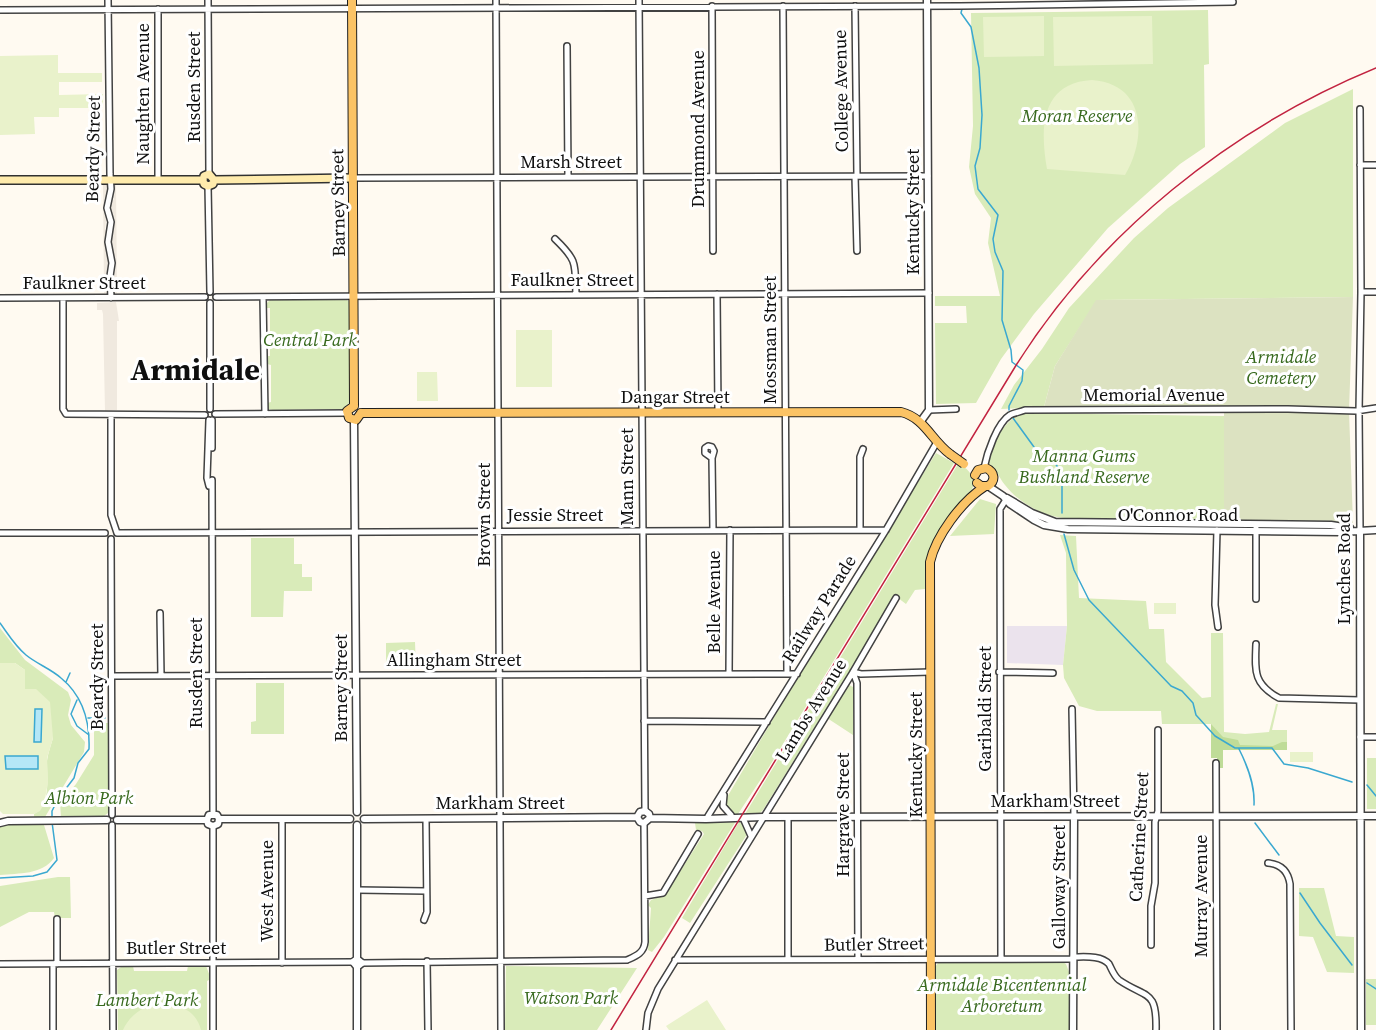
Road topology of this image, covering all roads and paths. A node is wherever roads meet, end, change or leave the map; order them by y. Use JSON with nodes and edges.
{"nodes":[{"id":1,"x":47,"y":0,"type":"edge"},
{"id":2,"x":108,"y":0,"type":"edge"},
{"id":3,"x":159,"y":0,"type":"edge"},
{"id":4,"x":208,"y":0,"type":"edge"},
{"id":5,"x":278,"y":0,"type":"edge"},
{"id":6,"x":496,"y":0,"type":"edge"},
{"id":7,"x":569,"y":0,"type":"edge"},
{"id":8,"x":639,"y":0,"type":"edge"},
{"id":9,"x":1233,"y":2,"type":"dead end"},
{"id":10,"x":927,"y":3,"type":"edge"},
{"id":11,"x":1000,"y":3,"type":"edge"},
{"id":12,"x":352,"y":4,"type":"edge"},
{"id":13,"x":712,"y":6,"type":"junction"},
{"id":14,"x":783,"y":6,"type":"junction"},
{"id":15,"x":855,"y":6,"type":"junction"},
{"id":16,"x":569,"y":7,"type":"junction"},
{"id":17,"x":639,"y":7,"type":"junction"},
{"id":18,"x":208,"y":8,"type":"junction"},
{"id":19,"x":278,"y":8,"type":"junction"},
{"id":20,"x":496,"y":8,"type":"junction"},
{"id":21,"x":47,"y":9,"type":"junction"},
{"id":22,"x":159,"y":9,"type":"junction"},
{"id":23,"x":0,"y":10,"type":"edge"},
{"id":24,"x":108,"y":10,"type":"junction"},
{"id":25,"x":567,"y":46,"type":"dead end"},
{"id":26,"x":1360,"y":109,"type":"dead end"},
{"id":27,"x":1360,"y":165,"type":"junction"},
{"id":28,"x":1376,"y":165,"type":"edge"},
{"id":29,"x":713,"y":176,"type":"junction"},
{"id":30,"x":784,"y":176,"type":"junction"},
{"id":31,"x":856,"y":176,"type":"junction"},
{"id":32,"x":928,"y":176,"type":"junction"},
{"id":33,"x":497,"y":177,"type":"junction"},
{"id":34,"x":568,"y":177,"type":"junction"},
{"id":35,"x":640,"y":177,"type":"junction"},
{"id":36,"x":353,"y":178,"type":"junction"},
{"id":37,"x":0,"y":180,"type":"edge"},
{"id":38,"x":111,"y":180,"type":"junction"},
{"id":39,"x":158,"y":180,"type":"junction"},
{"id":40,"x":208,"y":180,"type":"junction"},
{"id":41,"x":555,"y":239,"type":"dead end"},
{"id":42,"x":712,"y":251,"type":"dead end"},
{"id":43,"x":857,"y":251,"type":"dead end"},
{"id":44,"x":210,"y":292,"type":"junction"},
{"id":45,"x":1361,"y":292,"type":"junction"},
{"id":46,"x":1376,"y":292,"type":"edge"},
{"id":47,"x":929,"y":293,"type":"junction"},
{"id":48,"x":641,"y":294,"type":"junction"},
{"id":49,"x":717,"y":294,"type":"junction"},
{"id":50,"x":785,"y":294,"type":"junction"},
{"id":51,"x":497,"y":295,"type":"junction"},
{"id":52,"x":576,"y":295,"type":"junction"},
{"id":53,"x":354,"y":296,"type":"junction"},
{"id":54,"x":205,"y":297,"type":"junction"},
{"id":55,"x":216,"y":297,"type":"junction"},
{"id":56,"x":263,"y":297,"type":"junction"},
{"id":57,"x":0,"y":298,"type":"edge"},
{"id":58,"x":63,"y":298,"type":"junction"},
{"id":59,"x":111,"y":298,"type":"junction"},
{"id":60,"x":210,"y":303,"type":"junction"},
{"id":61,"x":354,"y":406,"type":"junction"},
{"id":62,"x":1376,"y":408,"type":"edge"},
{"id":63,"x":956,"y":409,"type":"dead end"},
{"id":64,"x":929,"y":411,"type":"junction"},
{"id":65,"x":1359,"y":411,"type":"junction"},
{"id":66,"x":642,"y":412,"type":"junction"},
{"id":67,"x":718,"y":412,"type":"junction"},
{"id":68,"x":786,"y":412,"type":"junction"},
{"id":69,"x":346,"y":413,"type":"junction"},
{"id":70,"x":361,"y":413,"type":"junction"},
{"id":71,"x":499,"y":413,"type":"junction"},
{"id":72,"x":264,"y":414,"type":"junction"},
{"id":73,"x":111,"y":415,"type":"junction"},
{"id":74,"x":210,"y":417,"type":"junction"},
{"id":75,"x":354,"y":420,"type":"junction"},
{"id":76,"x":921,"y":421,"type":"junction"},
{"id":77,"x":937,"y":442,"type":"junction"},
{"id":78,"x":863,"y":449,"type":"dead end"},
{"id":79,"x":712,"y":458,"type":"dead end"},
{"id":80,"x":983,"y":478,"type":"junction"},
{"id":81,"x":1005,"y":497,"type":"junction"},
{"id":82,"x":1256,"y":527,"type":"junction"},
{"id":83,"x":116,"y":530,"type":"junction"},
{"id":84,"x":642,"y":530,"type":"junction"},
{"id":85,"x":713,"y":530,"type":"junction"},
{"id":86,"x":730,"y":530,"type":"junction"},
{"id":87,"x":787,"y":530,"type":"junction"},
{"id":88,"x":860,"y":530,"type":"junction"},
{"id":89,"x":886,"y":530,"type":"junction"},
{"id":90,"x":1217,"y":530,"type":"junction"},
{"id":91,"x":1360,"y":530,"type":"junction"},
{"id":92,"x":1376,"y":530,"type":"edge"},
{"id":93,"x":499,"y":531,"type":"junction"},
{"id":94,"x":211,"y":532,"type":"junction"},
{"id":95,"x":355,"y":532,"type":"junction"},
{"id":96,"x":0,"y":533,"type":"edge"},
{"id":97,"x":105,"y":533,"type":"junction"},
{"id":98,"x":111,"y":539,"type":"junction"},
{"id":99,"x":896,"y":598,"type":"dead end"},
{"id":100,"x":1256,"y":599,"type":"dead end"},
{"id":101,"x":160,"y":613,"type":"dead end"},
{"id":102,"x":1218,"y":627,"type":"dead end"},
{"id":103,"x":1257,"y":644,"type":"dead end"},
{"id":104,"x":853,"y":672,"type":"junction"},
{"id":105,"x":930,"y":672,"type":"junction"},
{"id":106,"x":999,"y":672,"type":"junction"},
{"id":107,"x":787,"y":673,"type":"junction"},
{"id":108,"x":1053,"y":673,"type":"dead end"},
{"id":109,"x":643,"y":674,"type":"junction"},
{"id":110,"x":729,"y":674,"type":"junction"},
{"id":111,"x":796,"y":674,"type":"junction"},
{"id":112,"x":212,"y":675,"type":"junction"},
{"id":113,"x":500,"y":675,"type":"junction"},
{"id":114,"x":112,"y":676,"type":"junction"},
{"id":115,"x":161,"y":676,"type":"junction"},
{"id":116,"x":355,"y":676,"type":"junction"},
{"id":117,"x":1360,"y":700,"type":"junction"},
{"id":118,"x":1072,"y":709,"type":"dead end"},
{"id":119,"x":644,"y":722,"type":"junction"},
{"id":120,"x":767,"y":722,"type":"junction"},
{"id":121,"x":1158,"y":730,"type":"dead end"},
{"id":122,"x":1360,"y":737,"type":"junction"},
{"id":123,"x":1376,"y":737,"type":"edge"},
{"id":124,"x":1216,"y":763,"type":"dead end"},
{"id":125,"x":724,"y":791,"type":"junction"},
{"id":126,"x":645,"y":811,"type":"junction"},
{"id":127,"x":357,"y":812,"type":"junction"},
{"id":128,"x":213,"y":813,"type":"junction"},
{"id":129,"x":708,"y":816,"type":"junction"},
{"id":130,"x":931,"y":816,"type":"junction"},
{"id":131,"x":1000,"y":816,"type":"junction"},
{"id":132,"x":1074,"y":816,"type":"junction"},
{"id":133,"x":1156,"y":816,"type":"junction"},
{"id":134,"x":1216,"y":816,"type":"junction"},
{"id":135,"x":1360,"y":816,"type":"junction"},
{"id":136,"x":1376,"y":816,"type":"edge"},
{"id":137,"x":637,"y":817,"type":"junction"},
{"id":138,"x":732,"y":817,"type":"junction"},
{"id":139,"x":763,"y":817,"type":"junction"},
{"id":140,"x":788,"y":817,"type":"junction"},
{"id":141,"x":858,"y":817,"type":"junction"},
{"id":142,"x":500,"y":818,"type":"junction"},
{"id":143,"x":650,"y":818,"type":"junction"},
{"id":144,"x":699,"y":818,"type":"junction"},
{"id":145,"x":743,"y":818,"type":"junction"},
{"id":146,"x":0,"y":819,"type":"edge"},
{"id":147,"x":219,"y":819,"type":"junction"},
{"id":148,"x":282,"y":819,"type":"junction"},
{"id":149,"x":350,"y":819,"type":"junction"},
{"id":150,"x":364,"y":819,"type":"junction"},
{"id":151,"x":426,"y":819,"type":"junction"},
{"id":152,"x":112,"y":820,"type":"junction"},
{"id":153,"x":207,"y":820,"type":"junction"},
{"id":154,"x":8,"y":821,"type":"junction"},
{"id":155,"x":0,"y":823,"type":"edge"},
{"id":156,"x":644,"y":823,"type":"junction"},
{"id":157,"x":357,"y":825,"type":"junction"},
{"id":158,"x":213,"y":826,"type":"junction"},
{"id":159,"x":698,"y":834,"type":"dead end"},
{"id":160,"x":751,"y":836,"type":"junction"},
{"id":161,"x":1268,"y":863,"type":"dead end"},
{"id":162,"x":357,"y":890,"type":"junction"},
{"id":163,"x":426,"y":891,"type":"junction"},
{"id":164,"x":645,"y":896,"type":"junction"},
{"id":165,"x":57,"y":919,"type":"dead end"},
{"id":166,"x":424,"y":920,"type":"dead end"},
{"id":167,"x":1151,"y":945,"type":"dead end"},
{"id":168,"x":1073,"y":958,"type":"junction"},
{"id":169,"x":788,"y":959,"type":"junction"},
{"id":170,"x":858,"y":959,"type":"junction"},
{"id":171,"x":930,"y":959,"type":"junction"},
{"id":172,"x":1001,"y":959,"type":"junction"},
{"id":173,"x":675,"y":960,"type":"junction"},
{"id":174,"x":427,"y":962,"type":"junction"},
{"id":175,"x":501,"y":962,"type":"junction"},
{"id":176,"x":113,"y":963,"type":"junction"},
{"id":177,"x":213,"y":963,"type":"junction"},
{"id":178,"x":282,"y":963,"type":"junction"},
{"id":179,"x":357,"y":963,"type":"junction"},
{"id":180,"x":0,"y":964,"type":"edge"},
{"id":181,"x":55,"y":964,"type":"junction"},
{"id":182,"x":53,"y":1030,"type":"edge"},
{"id":183,"x":113,"y":1030,"type":"edge"},
{"id":184,"x":213,"y":1030,"type":"edge"},
{"id":185,"x":357,"y":1030,"type":"edge"},
{"id":186,"x":428,"y":1030,"type":"edge"},
{"id":187,"x":501,"y":1030,"type":"edge"},
{"id":188,"x":646,"y":1030,"type":"edge"},
{"id":189,"x":932,"y":1030,"type":"edge"},
{"id":190,"x":1073,"y":1030,"type":"edge"},
{"id":191,"x":1156,"y":1030,"type":"edge"},
{"id":192,"x":1217,"y":1030,"type":"edge"},
{"id":193,"x":1291,"y":1030,"type":"edge"},
{"id":194,"x":1361,"y":1030,"type":"edge"}],
"edges":[{"from":1,"to":21,"type":"street"},
{"from":2,"to":24,"type":"street","name":"Beardy Street"},
{"from":3,"to":22,"type":"street","name":"Naughten Avenue"},
{"from":4,"to":18,"type":"street","name":"Rusden Street"},
{"from":5,"to":19,"type":"street"},
{"from":6,"to":20,"type":"street","name":"Brown Street"},
{"from":7,"to":16,"type":"street"},
{"from":8,"to":17,"type":"street","name":"Mann Street"},
{"from":9,"to":11,"type":"street"},
{"from":10,"to":11,"type":"street"},
{"from":10,"to":15,"type":"street"},
{"from":10,"to":32,"type":"street","name":"Kentucky Street"},
{"from":12,"to":19,"type":"street"},
{"from":12,"to":20,"type":"street"},
{"from":12,"to":36,"type":"main road","name":"Barney Street"},
{"from":13,"to":14,"type":"street"},
{"from":13,"to":17,"type":"street"},
{"from":13,"to":29,"type":"street","name":"Drummond Avenue"},
{"from":14,"to":15,"type":"street"},
{"from":14,"to":30,"type":"street","name":"Mossman Street"},
{"from":15,"to":31,"type":"street","name":"College Avenue"},
{"from":16,"to":17,"type":"street"},
{"from":16,"to":20,"type":"street"},
{"from":17,"to":35,"type":"street","name":"Mann Street"},
{"from":18,"to":19,"type":"street"},
{"from":18,"to":22,"type":"street"},
{"from":18,"to":40,"type":"street","name":"Rusden Street"},
{"from":20,"to":33,"type":"street","name":"Brown Street"},
{"from":21,"to":23,"type":"street"},
{"from":21,"to":24,"type":"street"},
{"from":22,"to":24,"type":"street"},
{"from":22,"to":39,"type":"street","name":"Naughten Avenue"},
{"from":24,"to":38,"type":"street","name":"Beardy Street"},
{"from":25,"to":34,"type":"street"},
{"from":26,"to":27,"type":"street","name":"Lynches Road"},
{"from":27,"to":28,"type":"street"},
{"from":27,"to":45,"type":"street","name":"Lynches Road"},
{"from":29,"to":30,"type":"street","name":"Marsh Street"},
{"from":29,"to":35,"type":"street","name":"Marsh Street"},
{"from":29,"to":42,"type":"street","name":"Drummond Avenue"},
{"from":30,"to":31,"type":"street","name":"Marsh Street"},
{"from":30,"to":50,"type":"street","name":"Mossman Street"},
{"from":31,"to":32,"type":"street","name":"Marsh Street"},
{"from":31,"to":43,"type":"street","name":"College Avenue"},
{"from":32,"to":47,"type":"street","name":"Kentucky Street"},
{"from":33,"to":34,"type":"street","name":"Marsh Street"},
{"from":33,"to":36,"type":"street","name":"Marsh Street"},
{"from":33,"to":51,"type":"street","name":"Brown Street"},
{"from":34,"to":35,"type":"street","name":"Marsh Street"},
{"from":35,"to":48,"type":"street","name":"Mann Street"},
{"from":36,"to":40,"type":"main road","name":"Marsh Street"},
{"from":36,"to":53,"type":"main road","name":"Barney Street"},
{"from":37,"to":38,"type":"main road","name":"Marsh Street"},
{"from":38,"to":39,"type":"main road","name":"Marsh Street"},
{"from":38,"to":59,"type":"street","name":"Beardy Street"},
{"from":39,"to":40,"type":"main road","name":"Marsh Street"},
{"from":40,"to":44,"type":"street","name":"Rusden Street"},
{"from":41,"to":52,"type":"street"},
{"from":44,"to":54,"type":"street"},
{"from":44,"to":55,"type":"street"},
{"from":45,"to":46,"type":"street"},
{"from":45,"to":65,"type":"street","name":"Lynches Road"},
{"from":47,"to":50,"type":"street","name":"Faulkner Street"},
{"from":47,"to":64,"type":"street","name":"Kentucky Street"},
{"from":48,"to":49,"type":"street","name":"Faulkner Street"},
{"from":48,"to":52,"type":"street","name":"Faulkner Street"},
{"from":48,"to":66,"type":"street","name":"Mann Street"},
{"from":49,"to":50,"type":"street","name":"Faulkner Street"},
{"from":49,"to":67,"type":"street"},
{"from":50,"to":68,"type":"street","name":"Mossman Street"},
{"from":51,"to":52,"type":"street","name":"Faulkner Street"},
{"from":51,"to":53,"type":"street","name":"Faulkner Street"},
{"from":51,"to":71,"type":"street","name":"Brown Street"},
{"from":53,"to":56,"type":"street","name":"Faulkner Street"},
{"from":53,"to":61,"type":"main road","name":"Barney Street"},
{"from":54,"to":59,"type":"street","name":"Faulkner Street"},
{"from":54,"to":60,"type":"street"},
{"from":55,"to":56,"type":"street","name":"Faulkner Street"},
{"from":55,"to":60,"type":"street"},
{"from":56,"to":72,"type":"street"},
{"from":57,"to":58,"type":"street","name":"Faulkner Street"},
{"from":58,"to":59,"type":"street","name":"Faulkner Street"},
{"from":58,"to":73,"type":"street"},
{"from":60,"to":74,"type":"street"},
{"from":61,"to":69,"type":"main road"},
{"from":61,"to":70,"type":"main road"},
{"from":62,"to":65,"type":"street","name":"Memorial Avenue"},
{"from":63,"to":64,"type":"street"},
{"from":64,"to":76,"type":"street"},
{"from":65,"to":80,"type":"street","name":"Memorial Avenue"},
{"from":65,"to":91,"type":"street","name":"Lynches Road"},
{"from":66,"to":67,"type":"main road","name":"Dangar Street"},
{"from":66,"to":71,"type":"main road","name":"Dangar Street"},
{"from":66,"to":84,"type":"street","name":"Mann Street"},
{"from":67,"to":68,"type":"main road","name":"Dangar Street"},
{"from":68,"to":76,"type":"main road","name":"Dangar Street"},
{"from":68,"to":87,"type":"street","name":"Mossman Street"},
{"from":69,"to":72,"type":"street"},
{"from":69,"to":75,"type":"main road"},
{"from":70,"to":71,"type":"main road","name":"Dangar Street"},
{"from":70,"to":75,"type":"main road"},
{"from":71,"to":93,"type":"street","name":"Brown Street"},
{"from":72,"to":74,"type":"street"},
{"from":73,"to":74,"type":"street"},
{"from":73,"to":83,"type":"street"},
{"from":74,"to":94,"type":"street","name":"Rusden Street"},
{"from":75,"to":95,"type":"street","name":"Barney Street"},
{"from":76,"to":77,"type":"main road"},
{"from":77,"to":80,"type":"main road","bridge":true},
{"from":77,"to":89,"type":"street","name":"Railway Parade"},
{"from":78,"to":88,"type":"street"},
{"from":79,"to":85,"type":"street"},
{"from":80,"to":81,"type":"street","name":"O'Connor Road"},
{"from":80,"to":105,"type":"main road","name":"Kentucky Street"},
{"from":81,"to":82,"type":"street","name":"O'Connor Road"},
{"from":81,"to":90,"type":"street","name":"O'Connor Road"},
{"from":81,"to":106,"type":"street","name":"Garibaldi Street"},
{"from":82,"to":90,"type":"street","name":"O'Connor Road"},
{"from":82,"to":91,"type":"street","name":"O'Connor Road"},
{"from":82,"to":100,"type":"street"},
{"from":83,"to":94,"type":"street","name":"Jessie Street"},
{"from":83,"to":97,"type":"street"},
{"from":83,"to":98,"type":"street"},
{"from":84,"to":85,"type":"street","name":"Jessie Street"},
{"from":84,"to":93,"type":"street","name":"Jessie Street"},
{"from":84,"to":109,"type":"street","name":"Mann Street"},
{"from":85,"to":86,"type":"street","name":"Jessie Street"},
{"from":86,"to":87,"type":"street","name":"Jessie Street"},
{"from":86,"to":110,"type":"street","name":"Belle Avenue"},
{"from":87,"to":88,"type":"street","name":"Jessie Street"},
{"from":87,"to":107,"type":"street","name":"Mossman Street"},
{"from":88,"to":89,"type":"street","name":"Jessie Street"},
{"from":89,"to":111,"type":"street","name":"Railway Parade"},
{"from":90,"to":102,"type":"street"},
{"from":91,"to":92,"type":"street","name":"O'Connor Road"},
{"from":91,"to":117,"type":"street","name":"Lynches Road"},
{"from":93,"to":95,"type":"street","name":"Jessie Street"},
{"from":93,"to":113,"type":"street","name":"Brown Street"},
{"from":94,"to":95,"type":"street","name":"Jessie Street"},
{"from":94,"to":112,"type":"street","name":"Rusden Street"},
{"from":95,"to":116,"type":"street","name":"Barney Street"},
{"from":96,"to":97,"type":"street"},
{"from":97,"to":98,"type":"street"},
{"from":98,"to":114,"type":"street","name":"Beardy Street"},
{"from":99,"to":104,"type":"street","name":"Lambs Avenue"},
{"from":101,"to":115,"type":"street"},
{"from":103,"to":117,"type":"street"},
{"from":104,"to":105,"type":"street"},
{"from":104,"to":139,"type":"street","name":"Lambs Avenue"},
{"from":104,"to":141,"type":"street","name":"Hargrave Street"},
{"from":105,"to":130,"type":"main road","name":"Kentucky Street"},
{"from":106,"to":108,"type":"street"},
{"from":106,"to":131,"type":"street","name":"Garibaldi Street"},
{"from":107,"to":110,"type":"street","name":"Allingham Street"},
{"from":107,"to":111,"type":"street","name":"Allingham Street"},
{"from":109,"to":110,"type":"street","name":"Allingham Street"},
{"from":109,"to":113,"type":"street","name":"Allingham Street"},
{"from":109,"to":119,"type":"street","name":"Mann Street"},
{"from":111,"to":120,"type":"street","name":"Railway Parade"},
{"from":112,"to":115,"type":"street","name":"Allingham Street"},
{"from":112,"to":116,"type":"street","name":"Allingham Street"},
{"from":112,"to":128,"type":"street","name":"Rusden Street"},
{"from":113,"to":116,"type":"street","name":"Allingham Street"},
{"from":113,"to":142,"type":"street","name":"Brown Street"},
{"from":114,"to":115,"type":"street","name":"Allingham Street"},
{"from":114,"to":152,"type":"street","name":"Beardy Street"},
{"from":116,"to":127,"type":"street","name":"Barney Street"},
{"from":117,"to":122,"type":"street","name":"Lynches Road"},
{"from":118,"to":132,"type":"street","name":"Galloway Street"},
{"from":119,"to":120,"type":"street"},
{"from":119,"to":126,"type":"street","name":"Mann Street"},
{"from":120,"to":125,"type":"street","name":"Railway Parade"},
{"from":121,"to":133,"type":"street","name":"Catherine Street"},
{"from":122,"to":123,"type":"street"},
{"from":122,"to":135,"type":"street","name":"Lynches Road"},
{"from":124,"to":134,"type":"street","name":"Murray Avenue"},
{"from":125,"to":129,"type":"street","name":"Railway Parade"},
{"from":125,"to":138,"type":"street"},
{"from":126,"to":137,"type":"street"},
{"from":126,"to":143,"type":"street"},
{"from":127,"to":149,"type":"street"},
{"from":127,"to":150,"type":"street"},
{"from":128,"to":147,"type":"street"},
{"from":128,"to":153,"type":"street"},
{"from":129,"to":138,"type":"street","name":"Markham Street"},
{"from":129,"to":144,"type":"street","name":"Markham Street"},
{"from":130,"to":131,"type":"street","name":"Markham Street"},
{"from":130,"to":141,"type":"street","name":"Markham Street"},
{"from":130,"to":171,"type":"main road","name":"Kentucky Street"},
{"from":131,"to":132,"type":"street","name":"Markham Street"},
{"from":131,"to":172,"type":"street","name":"Garibaldi Street"},
{"from":132,"to":133,"type":"street","name":"Markham Street"},
{"from":132,"to":168,"type":"street","name":"Galloway Street"},
{"from":133,"to":134,"type":"street","name":"Markham Street"},
{"from":133,"to":167,"type":"street","name":"Catherine Street"},
{"from":134,"to":135,"type":"street","name":"Markham Street"},
{"from":134,"to":192,"type":"street","name":"Murray Avenue"},
{"from":135,"to":136,"type":"street","name":"Markham Street"},
{"from":135,"to":194,"type":"street","name":"Lynches Road"},
{"from":137,"to":142,"type":"street","name":"Markham Street"},
{"from":137,"to":156,"type":"street"},
{"from":138,"to":144,"type":"street","name":"Markham Street"},
{"from":138,"to":145,"type":"street","name":"Markham Street"},
{"from":139,"to":140,"type":"street","name":"Markham Street"},
{"from":139,"to":145,"type":"street","name":"Markham Street"},
{"from":139,"to":160,"type":"street","name":"Lambs Avenue"},
{"from":140,"to":141,"type":"street","name":"Markham Street"},
{"from":140,"to":169,"type":"street"},
{"from":141,"to":170,"type":"street","name":"Hargrave Street"},
{"from":142,"to":151,"type":"street","name":"Markham Street"},
{"from":142,"to":175,"type":"street","name":"Brown Street"},
{"from":143,"to":144,"type":"street","name":"Markham Street"},
{"from":143,"to":156,"type":"street"},
{"from":145,"to":160,"type":"street"},
{"from":146,"to":154,"type":"street"},
{"from":147,"to":148,"type":"street"},
{"from":147,"to":158,"type":"street"},
{"from":148,"to":149,"type":"street"},
{"from":148,"to":178,"type":"street","name":"West Avenue"},
{"from":149,"to":157,"type":"street"},
{"from":150,"to":151,"type":"street","name":"Markham Street"},
{"from":150,"to":157,"type":"street"},
{"from":151,"to":163,"type":"street"},
{"from":152,"to":153,"type":"street"},
{"from":152,"to":154,"type":"street"},
{"from":152,"to":176,"type":"street","name":"Beardy Street"},
{"from":153,"to":158,"type":"street"},
{"from":154,"to":155,"type":"street"},
{"from":156,"to":164,"type":"street"},
{"from":157,"to":162,"type":"street"},
{"from":158,"to":177,"type":"street"},
{"from":159,"to":164,"type":"street"},
{"from":160,"to":173,"type":"street","name":"Lambs Avenue"},
{"from":161,"to":193,"type":"street"},
{"from":162,"to":163,"type":"street"},
{"from":162,"to":179,"type":"street"},
{"from":163,"to":166,"type":"street"},
{"from":164,"to":175,"type":"street","name":"Butler Street"},
{"from":165,"to":181,"type":"street"},
{"from":168,"to":172,"type":"street","name":"Butler Street"},
{"from":168,"to":190,"type":"street","name":"Galloway Street"},
{"from":168,"to":191,"type":"street","name":"Butler Street"},
{"from":169,"to":170,"type":"street","name":"Butler Street"},
{"from":169,"to":173,"type":"street","name":"Butler Street"},
{"from":170,"to":171,"type":"street","name":"Butler Street"},
{"from":171,"to":172,"type":"street","name":"Butler Street"},
{"from":171,"to":189,"type":"main road","name":"Kentucky Street"},
{"from":173,"to":188,"type":"street"},
{"from":174,"to":175,"type":"street","name":"Butler Street"},
{"from":174,"to":179,"type":"street","name":"Butler Street"},
{"from":174,"to":186,"type":"street"},
{"from":175,"to":187,"type":"street","name":"Brown Street"},
{"from":176,"to":177,"type":"street","name":"Butler Street"},
{"from":176,"to":181,"type":"street","name":"Butler Street"},
{"from":176,"to":183,"type":"street","name":"Beardy Street"},
{"from":177,"to":178,"type":"street","name":"Butler Street"},
{"from":177,"to":184,"type":"street"},
{"from":178,"to":179,"type":"street","name":"Butler Street"},
{"from":179,"to":185,"type":"street"},
{"from":180,"to":181,"type":"street","name":"Butler Street"},
{"from":181,"to":182,"type":"street"}]}
